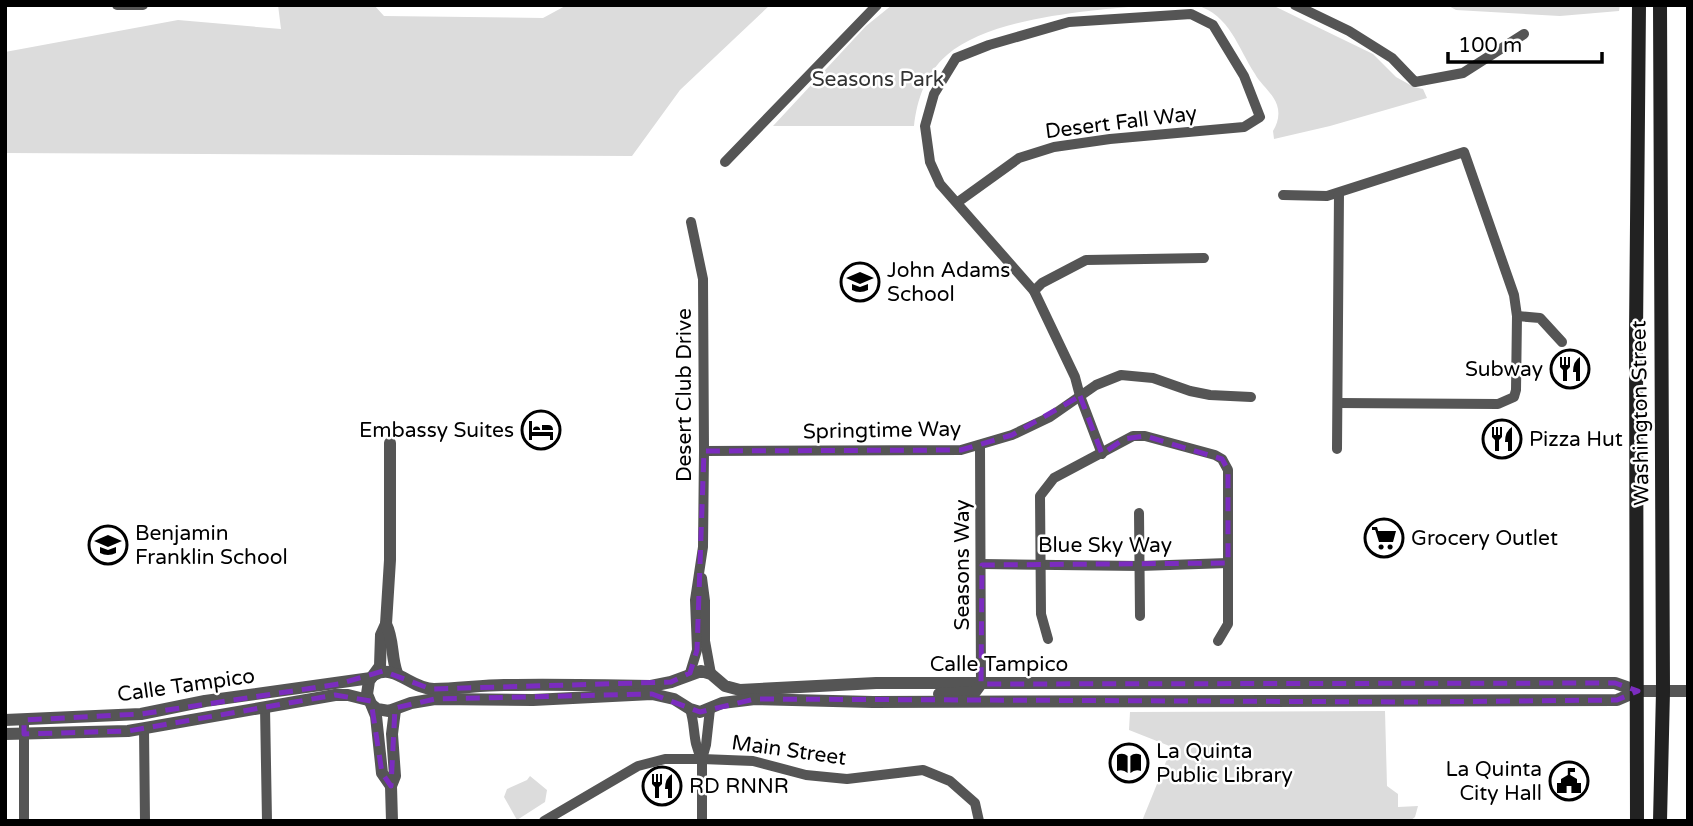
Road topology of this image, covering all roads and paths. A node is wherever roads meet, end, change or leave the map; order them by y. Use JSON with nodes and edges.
{"nodes":[{"id":1,"x":117,"y":5,"type":"edge"},
{"id":2,"x":143,"y":5,"type":"edge"},
{"id":3,"x":877,"y":5,"type":"edge"},
{"id":4,"x":1295,"y":5,"type":"edge"},
{"id":5,"x":1639,"y":5,"type":"edge"},
{"id":6,"x":1660,"y":5,"type":"edge"},
{"id":7,"x":1524,"y":34,"type":"dead end"},
{"id":8,"x":725,"y":162,"type":"dead end"},
{"id":9,"x":1339,"y":193,"type":"junction"},
{"id":10,"x":1283,"y":195,"type":"dead end"},
{"id":11,"x":958,"y":202,"type":"junction"},
{"id":12,"x":691,"y":222,"type":"dead end"},
{"id":13,"x":1204,"y":258,"type":"dead end"},
{"id":14,"x":1034,"y":291,"type":"junction"},
{"id":15,"x":1517,"y":316,"type":"junction"},
{"id":16,"x":1562,"y":342,"type":"dead end"},
{"id":17,"x":1080,"y":396,"type":"junction"},
{"id":18,"x":1251,"y":397,"type":"dead end"},
{"id":19,"x":1338,"y":403,"type":"junction"},
{"id":20,"x":390,"y":443,"type":"dead end"},
{"id":21,"x":980,"y":446,"type":"junction"},
{"id":22,"x":1337,"y":449,"type":"dead end"},
{"id":23,"x":704,"y":452,"type":"junction"},
{"id":24,"x":1102,"y":454,"type":"junction"},
{"id":25,"x":1139,"y":513,"type":"dead end"},
{"id":26,"x":982,"y":564,"type":"junction"},
{"id":27,"x":1040,"y":564,"type":"junction"},
{"id":28,"x":1228,"y":564,"type":"junction"},
{"id":29,"x":1140,"y":566,"type":"junction"},
{"id":30,"x":700,"y":568,"type":"junction"},
{"id":31,"x":1140,"y":616,"type":"dead end"},
{"id":32,"x":386,"y":624,"type":"junction"},
{"id":33,"x":1048,"y":639,"type":"dead end"},
{"id":34,"x":1218,"y":641,"type":"dead end"},
{"id":35,"x":688,"y":674,"type":"junction"},
{"id":36,"x":399,"y":675,"type":"junction"},
{"id":37,"x":713,"y":676,"type":"junction"},
{"id":38,"x":372,"y":677,"type":"junction"},
{"id":39,"x":981,"y":684,"type":"junction"},
{"id":40,"x":1638,"y":691,"type":"junction"},
{"id":41,"x":1663,"y":691,"type":"junction"},
{"id":42,"x":1688,"y":691,"type":"edge"},
{"id":43,"x":873,"y":702,"type":"junction"},
{"id":44,"x":370,"y":703,"type":"junction"},
{"id":45,"x":265,"y":707,"type":"junction"},
{"id":46,"x":397,"y":708,"type":"junction"},
{"id":47,"x":688,"y":708,"type":"junction"},
{"id":48,"x":711,"y":708,"type":"junction"},
{"id":49,"x":5,"y":720,"type":"edge"},
{"id":50,"x":24,"y":727,"type":"junction"},
{"id":51,"x":144,"y":729,"type":"junction"},
{"id":52,"x":5,"y":734,"type":"edge"},
{"id":53,"x":702,"y":759,"type":"junction"},
{"id":54,"x":391,"y":786,"type":"junction"},
{"id":55,"x":24,"y":821,"type":"edge"},
{"id":56,"x":145,"y":821,"type":"edge"},
{"id":57,"x":267,"y":821,"type":"edge"},
{"id":58,"x":393,"y":821,"type":"edge"},
{"id":59,"x":544,"y":821,"type":"edge"},
{"id":60,"x":702,"y":821,"type":"edge"},
{"id":61,"x":979,"y":821,"type":"edge"},
{"id":62,"x":1637,"y":821,"type":"edge"},
{"id":63,"x":1660,"y":821,"type":"edge"}],
"edges":[{"from":1,"to":2,"type":"street"},
{"from":3,"to":8,"type":"street"},
{"from":4,"to":7,"type":"street"},
{"from":5,"to":40,"type":"main road","name":"Washington Street"},
{"from":6,"to":41,"type":"main road","name":"Washington Street"},
{"from":9,"to":10,"type":"street"},
{"from":9,"to":15,"type":"street"},
{"from":9,"to":19,"type":"street"},
{"from":11,"to":11,"type":"street","name":"Desert Fall Way"},
{"from":11,"to":14,"type":"street"},
{"from":12,"to":23,"type":"street","name":"Desert Club Drive"},
{"from":13,"to":14,"type":"street"},
{"from":14,"to":17,"type":"street"},
{"from":15,"to":16,"type":"street"},
{"from":15,"to":19,"type":"street"},
{"from":17,"to":18,"type":"street","name":"Springtime Way"},
{"from":17,"to":21,"type":"street","name":"Springtime Way"},
{"from":17,"to":24,"type":"street"},
{"from":19,"to":22,"type":"street"},
{"from":20,"to":32,"type":"street"},
{"from":21,"to":23,"type":"street","name":"Springtime Way"},
{"from":21,"to":26,"type":"street","name":"Seasons Way"},
{"from":23,"to":30,"type":"street","name":"Desert Club Drive"},
{"from":24,"to":27,"type":"street"},
{"from":24,"to":28,"type":"street"},
{"from":25,"to":29,"type":"street"},
{"from":26,"to":27,"type":"street","name":"Blue Sky Way"},
{"from":26,"to":39,"type":"street","name":"Seasons Way"},
{"from":27,"to":29,"type":"street","name":"Blue Sky Way"},
{"from":27,"to":33,"type":"street"},
{"from":28,"to":29,"type":"street","name":"Blue Sky Way"},
{"from":28,"to":34,"type":"street"},
{"from":29,"to":31,"type":"street"},
{"from":30,"to":35,"type":"street","name":"Desert Club Drive"},
{"from":30,"to":37,"type":"street","name":"Desert Club Drive"},
{"from":32,"to":36,"type":"street"},
{"from":32,"to":38,"type":"street"},
{"from":35,"to":36,"type":"street","name":"Calle Tampico"},
{"from":35,"to":37,"type":"street","name":"Calle Tampico"},
{"from":35,"to":47,"type":"street","name":"Desert Club Drive"},
{"from":36,"to":38,"type":"street","name":"Calle Tampico"},
{"from":36,"to":46,"type":"street"},
{"from":37,"to":39,"type":"street","name":"Calle Tampico"},
{"from":37,"to":48,"type":"street","name":"Desert Club Drive"},
{"from":38,"to":44,"type":"street"},
{"from":38,"to":50,"type":"street","name":"Calle Tampico"},
{"from":39,"to":40,"type":"street","name":"Calle Tampico"},
{"from":39,"to":43,"type":"street"},
{"from":40,"to":41,"type":"street","name":"Calle Tampico"},
{"from":40,"to":43,"type":"street","name":"Calle Tampico"},
{"from":40,"to":62,"type":"main road","name":"Washington Street"},
{"from":41,"to":42,"type":"street","name":"Calle Tampico"},
{"from":41,"to":63,"type":"main road","name":"Washington Street"},
{"from":43,"to":48,"type":"street","name":"Calle Tampico"},
{"from":44,"to":45,"type":"street","name":"Calle Tampico"},
{"from":44,"to":46,"type":"street","name":"Calle Tampico"},
{"from":44,"to":54,"type":"street"},
{"from":45,"to":51,"type":"street","name":"Calle Tampico"},
{"from":45,"to":57,"type":"street"},
{"from":46,"to":47,"type":"street","name":"Calle Tampico"},
{"from":46,"to":54,"type":"street"},
{"from":47,"to":48,"type":"street","name":"Calle Tampico"},
{"from":47,"to":53,"type":"street","name":"Desert Club Drive"},
{"from":48,"to":53,"type":"street","name":"Desert Club Drive"},
{"from":49,"to":50,"type":"street","name":"Calle Tampico"},
{"from":50,"to":51,"type":"street","name":"Calle Tampico"},
{"from":50,"to":52,"type":"street","name":"Calle Tampico"},
{"from":50,"to":55,"type":"street"},
{"from":51,"to":56,"type":"street"},
{"from":53,"to":59,"type":"street","name":"Main Street"},
{"from":53,"to":60,"type":"street","name":"Desert Club Drive"},
{"from":53,"to":61,"type":"street","name":"Main Street"},
{"from":54,"to":58,"type":"street"}]}
